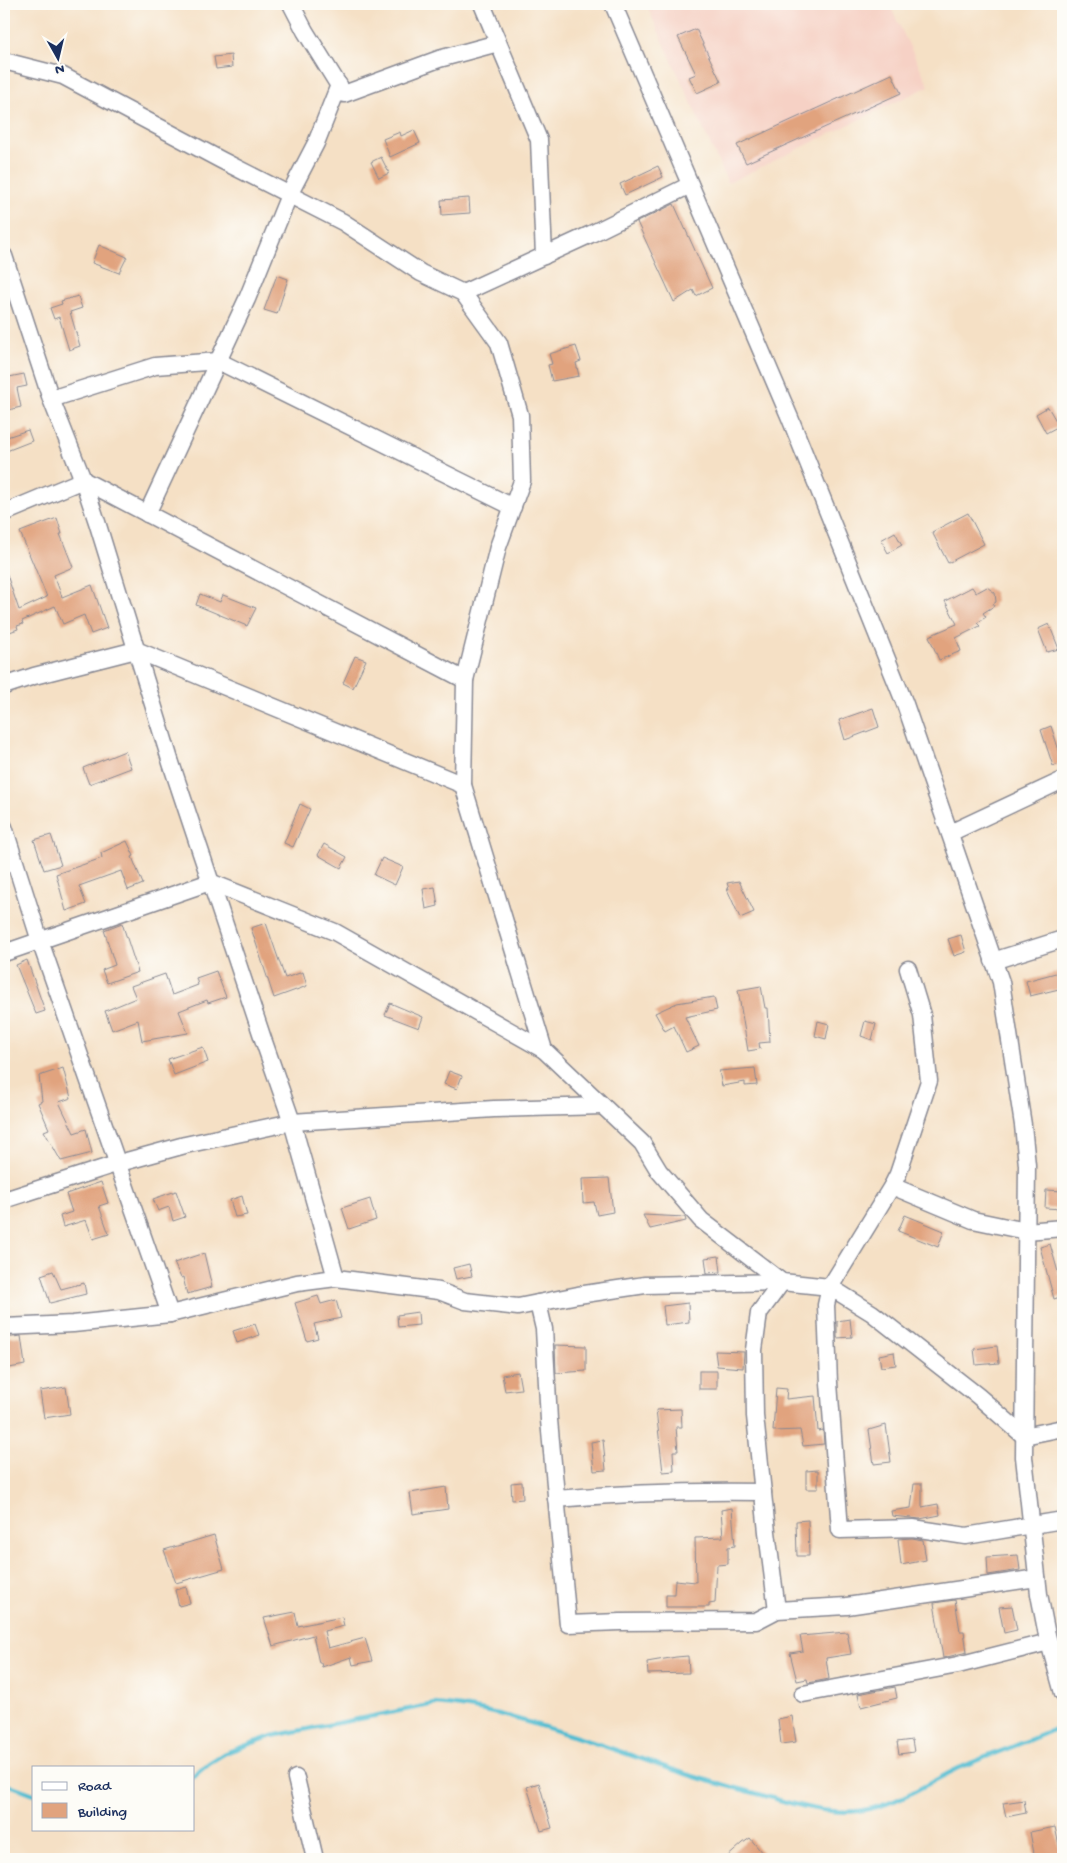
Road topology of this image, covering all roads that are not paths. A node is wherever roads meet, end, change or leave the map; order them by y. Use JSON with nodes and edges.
{"nodes":[{"id":1,"x":291,"y":4,"type":"edge"},
{"id":2,"x":482,"y":4,"type":"edge"},
{"id":3,"x":614,"y":4,"type":"edge"},
{"id":4,"x":498,"y":43,"type":"junction"},
{"id":5,"x":4,"y":61,"type":"edge"},
{"id":6,"x":338,"y":85,"type":"junction"},
{"id":7,"x":690,"y":185,"type":"junction"},
{"id":8,"x":289,"y":195,"type":"junction"},
{"id":9,"x":4,"y":256,"type":"edge"},
{"id":10,"x":544,"y":256,"type":"junction"},
{"id":11,"x":463,"y":292,"type":"junction"},
{"id":12,"x":218,"y":361,"type":"junction"},
{"id":13,"x":51,"y":399,"type":"junction"},
{"id":14,"x":83,"y":480,"type":"junction"},
{"id":15,"x":512,"y":507,"type":"junction"},
{"id":16,"x":4,"y":513,"type":"edge"},
{"id":17,"x":147,"y":514,"type":"junction"},
{"id":18,"x":136,"y":650,"type":"junction"},
{"id":19,"x":465,"y":680,"type":"junction"},
{"id":20,"x":4,"y":686,"type":"edge"},
{"id":21,"x":1063,"y":780,"type":"edge"},
{"id":22,"x":463,"y":786,"type":"junction"},
{"id":23,"x":4,"y":827,"type":"edge"},
{"id":24,"x":950,"y":832,"type":"junction"},
{"id":25,"x":210,"y":882,"type":"junction"},
{"id":26,"x":1063,"y":939,"type":"edge"},
{"id":27,"x":40,"y":941,"type":"junction"},
{"id":28,"x":4,"y":953,"type":"edge"},
{"id":29,"x":994,"y":961,"type":"junction"},
{"id":30,"x":908,"y":968,"type":"dead end"},
{"id":31,"x":544,"y":1050,"type":"junction"},
{"id":32,"x":603,"y":1106,"type":"junction"},
{"id":33,"x":292,"y":1122,"type":"junction"},
{"id":34,"x":116,"y":1164,"type":"junction"},
{"id":35,"x":892,"y":1186,"type":"junction"},
{"id":36,"x":4,"y":1200,"type":"edge"},
{"id":37,"x":1063,"y":1228,"type":"edge"},
{"id":38,"x":1026,"y":1231,"type":"junction"},
{"id":39,"x":336,"y":1278,"type":"junction"},
{"id":40,"x":782,"y":1282,"type":"junction"},
{"id":41,"x":830,"y":1287,"type":"junction"},
{"id":42,"x":538,"y":1303,"type":"junction"},
{"id":43,"x":170,"y":1314,"type":"junction"},
{"id":44,"x":4,"y":1327,"type":"edge"},
{"id":45,"x":1063,"y":1428,"type":"edge"},
{"id":46,"x":1024,"y":1436,"type":"junction"},
{"id":47,"x":762,"y":1492,"type":"junction"},
{"id":48,"x":556,"y":1499,"type":"junction"},
{"id":49,"x":1063,"y":1520,"type":"edge"},
{"id":50,"x":1031,"y":1526,"type":"junction"},
{"id":51,"x":1037,"y":1578,"type":"junction"},
{"id":52,"x":778,"y":1610,"type":"junction"},
{"id":53,"x":1049,"y":1642,"type":"junction"},
{"id":54,"x":1063,"y":1693,"type":"edge"},
{"id":55,"x":802,"y":1694,"type":"dead end"},
{"id":56,"x":296,"y":1778,"type":"dead end"},
{"id":57,"x":315,"y":1859,"type":"edge"}],
"edges":[{"from":1,"to":6,"type":"street"},
{"from":2,"to":4,"type":"street"},
{"from":3,"to":7,"type":"street"},
{"from":4,"to":6,"type":"street"},
{"from":4,"to":10,"type":"street"},
{"from":5,"to":8,"type":"street"},
{"from":6,"to":8,"type":"street"},
{"from":7,"to":10,"type":"street"},
{"from":7,"to":24,"type":"street"},
{"from":8,"to":11,"type":"street"},
{"from":8,"to":12,"type":"street"},
{"from":9,"to":13,"type":"street"},
{"from":10,"to":11,"type":"street"},
{"from":11,"to":15,"type":"street"},
{"from":12,"to":13,"type":"street"},
{"from":12,"to":15,"type":"street"},
{"from":12,"to":17,"type":"street"},
{"from":13,"to":14,"type":"street"},
{"from":14,"to":16,"type":"street"},
{"from":14,"to":17,"type":"street"},
{"from":14,"to":18,"type":"street"},
{"from":15,"to":19,"type":"street"},
{"from":17,"to":19,"type":"street"},
{"from":18,"to":20,"type":"street"},
{"from":18,"to":22,"type":"street"},
{"from":18,"to":25,"type":"street"},
{"from":19,"to":22,"type":"street"},
{"from":21,"to":24,"type":"street"},
{"from":22,"to":31,"type":"street"},
{"from":23,"to":27,"type":"street"},
{"from":24,"to":29,"type":"street"},
{"from":25,"to":27,"type":"street"},
{"from":25,"to":31,"type":"street"},
{"from":25,"to":33,"type":"street"},
{"from":26,"to":29,"type":"street"},
{"from":27,"to":28,"type":"street"},
{"from":27,"to":34,"type":"street"},
{"from":29,"to":38,"type":"street"},
{"from":30,"to":35,"type":"street"},
{"from":31,"to":32,"type":"street"},
{"from":32,"to":33,"type":"street"},
{"from":32,"to":40,"type":"street"},
{"from":33,"to":34,"type":"street"},
{"from":33,"to":39,"type":"street"},
{"from":34,"to":36,"type":"street"},
{"from":34,"to":43,"type":"street"},
{"from":35,"to":38,"type":"street"},
{"from":35,"to":41,"type":"street"},
{"from":37,"to":38,"type":"street"},
{"from":38,"to":46,"type":"street"},
{"from":39,"to":42,"type":"street"},
{"from":39,"to":43,"type":"street"},
{"from":40,"to":41,"type":"street"},
{"from":40,"to":42,"type":"street"},
{"from":40,"to":47,"type":"street"},
{"from":41,"to":46,"type":"street"},
{"from":41,"to":50,"type":"street"},
{"from":42,"to":48,"type":"street"},
{"from":43,"to":44,"type":"street"},
{"from":45,"to":46,"type":"street"},
{"from":46,"to":50,"type":"street"},
{"from":47,"to":48,"type":"street"},
{"from":47,"to":52,"type":"street"},
{"from":48,"to":52,"type":"street"},
{"from":49,"to":50,"type":"street"},
{"from":50,"to":51,"type":"street"},
{"from":51,"to":52,"type":"street"},
{"from":51,"to":53,"type":"street"},
{"from":53,"to":54,"type":"street"},
{"from":53,"to":55,"type":"street"},
{"from":56,"to":57,"type":"street"}]}
